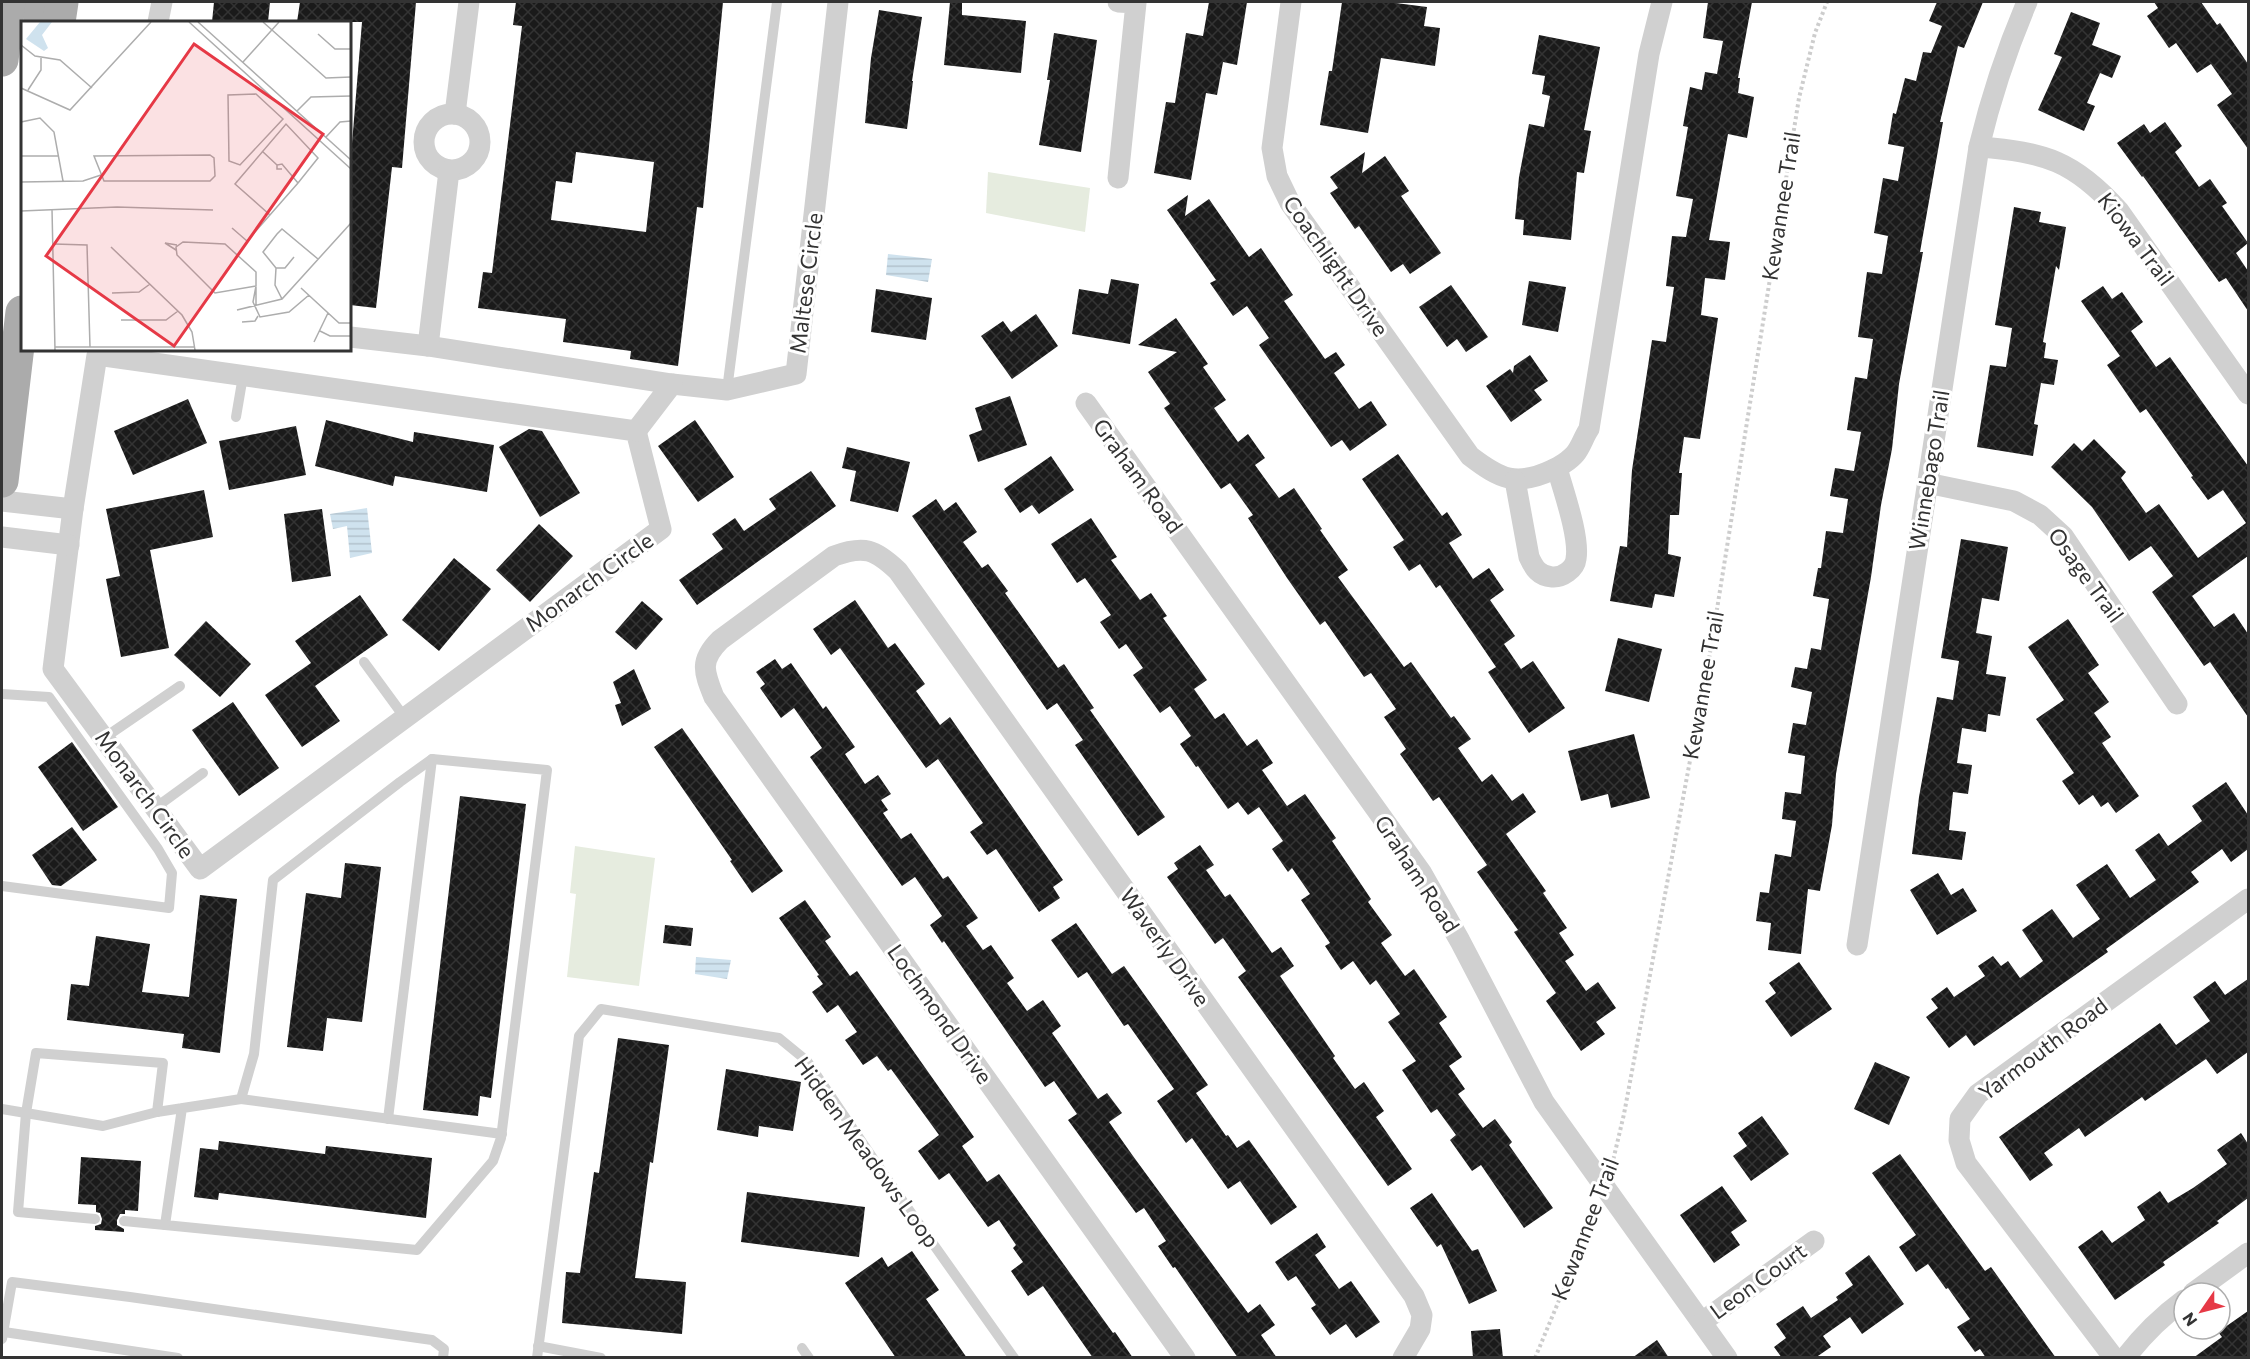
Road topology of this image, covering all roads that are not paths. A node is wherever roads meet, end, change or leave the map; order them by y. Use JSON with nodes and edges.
{"nodes":[{"id":1,"x":9,"y":2,"type":"edge"},
{"id":2,"x":34,"y":2,"type":"edge"},
{"id":3,"x":62,"y":2,"type":"edge"},
{"id":4,"x":162,"y":2,"type":"edge"},
{"id":5,"x":469,"y":2,"type":"edge"},
{"id":6,"x":777,"y":2,"type":"edge"},
{"id":7,"x":838,"y":2,"type":"edge"},
{"id":8,"x":1118,"y":2,"type":"edge"},
{"id":9,"x":1291,"y":2,"type":"edge"},
{"id":10,"x":1662,"y":2,"type":"edge"},
{"id":11,"x":2027,"y":2,"type":"edge"},
{"id":12,"x":40,"y":21,"type":"edge"},
{"id":13,"x":59,"y":21,"type":"edge"},
{"id":14,"x":158,"y":21,"type":"edge"},
{"id":15,"x":2,"y":60,"type":"edge"},
{"id":16,"x":455,"y":114,"type":"junction"},
{"id":17,"x":1979,"y":147,"type":"junction"},
{"id":18,"x":449,"y":171,"type":"junction"},
{"id":19,"x":1118,"y":178,"type":"dead end"},
{"id":20,"x":21,"y":320,"type":"edge"},
{"id":21,"x":351,"y":337,"type":"edge"},
{"id":22,"x":428,"y":346,"type":"junction"},
{"id":23,"x":99,"y":352,"type":"edge"},
{"id":24,"x":243,"y":376,"type":"junction"},
{"id":25,"x":672,"y":384,"type":"junction"},
{"id":26,"x":727,"y":390,"type":"junction"},
{"id":27,"x":2248,"y":394,"type":"edge"},
{"id":28,"x":1086,"y":403,"type":"dead end"},
{"id":29,"x":236,"y":417,"type":"dead end"},
{"id":30,"x":636,"y":431,"type":"junction"},
{"id":31,"x":1557,"y":468,"type":"junction"},
{"id":32,"x":1515,"y":480,"type":"junction"},
{"id":33,"x":2,"y":481,"type":"edge"},
{"id":34,"x":1927,"y":483,"type":"junction"},
{"id":35,"x":2,"y":501,"type":"edge"},
{"id":36,"x":73,"y":509,"type":"junction"},
{"id":37,"x":2,"y":537,"type":"edge"},
{"id":38,"x":69,"y":545,"type":"junction"},
{"id":39,"x":869,"y":550,"type":"joint"},
{"id":40,"x":364,"y":662,"type":"dead end"},
{"id":41,"x":180,"y":686,"type":"dead end"},
{"id":42,"x":2,"y":694,"type":"edge"},
{"id":43,"x":2177,"y":704,"type":"dead end"},
{"id":44,"x":405,"y":718,"type":"junction"},
{"id":45,"x":104,"y":738,"type":"junction"},
{"id":46,"x":432,"y":759,"type":"junction"},
{"id":47,"x":203,"y":773,"type":"dead end"},
{"id":48,"x":155,"y":808,"type":"junction"},
{"id":49,"x":2,"y":886,"type":"edge"},
{"id":50,"x":2248,"y":899,"type":"edge"},
{"id":51,"x":1857,"y":945,"type":"dead end"},
{"id":52,"x":241,"y":1099,"type":"junction"},
{"id":53,"x":182,"y":1108,"type":"junction"},
{"id":54,"x":2,"y":1109,"type":"edge"},
{"id":55,"x":157,"y":1112,"type":"junction"},
{"id":56,"x":26,"y":1113,"type":"junction"},
{"id":57,"x":388,"y":1119,"type":"junction"},
{"id":58,"x":502,"y":1134,"type":"junction"},
{"id":59,"x":95,"y":1219,"type":"dead end"},
{"id":60,"x":124,"y":1221,"type":"dead end"},
{"id":61,"x":165,"y":1225,"type":"junction"},
{"id":62,"x":1814,"y":1241,"type":"dead end"},
{"id":63,"x":2248,"y":1253,"type":"edge"},
{"id":64,"x":2210,"y":1281,"type":"edge"},
{"id":65,"x":2172,"y":1309,"type":"edge"},
{"id":66,"x":1702,"y":1322,"type":"junction"},
{"id":67,"x":2,"y":1340,"type":"edge"},
{"id":68,"x":802,"y":1348,"type":"dead end"},
{"id":69,"x":538,"y":1352,"type":"edge"},
{"id":70,"x":1014,"y":1357,"type":"edge"},
{"id":71,"x":177,"y":1358,"type":"edge"},
{"id":72,"x":443,"y":1358,"type":"edge"},
{"id":73,"x":601,"y":1358,"type":"edge"},
{"id":74,"x":809,"y":1358,"type":"edge"},
{"id":75,"x":1185,"y":1358,"type":"edge"},
{"id":76,"x":1402,"y":1358,"type":"edge"},
{"id":77,"x":1727,"y":1358,"type":"edge"},
{"id":78,"x":2114,"y":1358,"type":"edge"},
{"id":79,"x":2125,"y":1358,"type":"edge"}],
"edges":[{"from":1,"to":15,"type":"main road"},
{"from":2,"to":12,"type":"main road"},
{"from":3,"to":13,"type":"main road"},
{"from":4,"to":14,"type":"street"},
{"from":5,"to":16,"type":"street"},
{"from":6,"to":26,"type":"lane"},
{"from":7,"to":26,"type":"street","name":"Maltese Circle"},
{"from":8,"to":19,"type":"street"},
{"from":9,"to":32,"type":"street","name":"Coachlight Drive"},
{"from":10,"to":31,"type":"street"},
{"from":11,"to":17,"type":"street","name":"Winnebago Trail"},
{"from":16,"to":18,"type":"street"},
{"from":16,"to":18,"type":"street"},
{"from":17,"to":27,"type":"street","name":"Kiowa Trail"},
{"from":17,"to":34,"type":"street","name":"Winnebago Trail"},
{"from":18,"to":22,"type":"street"},
{"from":20,"to":33,"type":"main road"},
{"from":21,"to":22,"type":"street","name":"Maltese Circle"},
{"from":22,"to":25,"type":"street","name":"Maltese Circle"},
{"from":23,"to":24,"type":"street","name":"Monarch Circle"},
{"from":23,"to":36,"type":"street","name":"Monarch Circle"},
{"from":24,"to":29,"type":"lane"},
{"from":24,"to":30,"type":"street","name":"Monarch Circle"},
{"from":25,"to":26,"type":"street","name":"Maltese Circle"},
{"from":25,"to":30,"type":"street"},
{"from":28,"to":66,"type":"street","name":"Graham Road"},
{"from":30,"to":44,"type":"street","name":"Monarch Circle"},
{"from":31,"to":32,"type":"street"},
{"from":31,"to":32,"type":"street"},
{"from":34,"to":43,"type":"street","name":"Osage Trail"},
{"from":34,"to":51,"type":"street","name":"Winnebago Trail"},
{"from":35,"to":36,"type":"street"},
{"from":36,"to":38,"type":"street","name":"Monarch Circle"},
{"from":37,"to":38,"type":"street"},
{"from":38,"to":45,"type":"street","name":"Monarch Circle"},
{"from":39,"to":75,"type":"street","name":"Lochmond Drive"},
{"from":39,"to":76,"type":"street","name":"Waverly Drive"},
{"from":40,"to":44,"type":"lane"},
{"from":41,"to":45,"type":"lane"},
{"from":42,"to":49,"type":"lane"},
{"from":44,"to":48,"type":"street","name":"Monarch Circle"},
{"from":45,"to":48,"type":"street","name":"Monarch Circle"},
{"from":46,"to":52,"type":"lane"},
{"from":46,"to":57,"type":"lane"},
{"from":46,"to":58,"type":"lane"},
{"from":47,"to":48,"type":"lane"},
{"from":50,"to":78,"type":"street","name":"Yarmouth Road"},
{"from":52,"to":53,"type":"lane"},
{"from":52,"to":57,"type":"lane"},
{"from":53,"to":55,"type":"lane"},
{"from":53,"to":61,"type":"lane"},
{"from":54,"to":56,"type":"lane"},
{"from":55,"to":56,"type":"lane"},
{"from":55,"to":56,"type":"lane"},
{"from":56,"to":59,"type":"lane"},
{"from":57,"to":58,"type":"lane"},
{"from":58,"to":61,"type":"lane"},
{"from":60,"to":61,"type":"lane"},
{"from":62,"to":66,"type":"street","name":"Leon Court"},
{"from":63,"to":64,"type":"street"},
{"from":65,"to":79,"type":"street"},
{"from":66,"to":77,"type":"street","name":"Graham Road"},
{"from":67,"to":71,"type":"lane"},
{"from":67,"to":72,"type":"lane"},
{"from":68,"to":74,"type":"lane"},
{"from":69,"to":70,"type":"lane","name":"Hidden Meadows Loop"},
{"from":69,"to":73,"type":"lane"}]}
